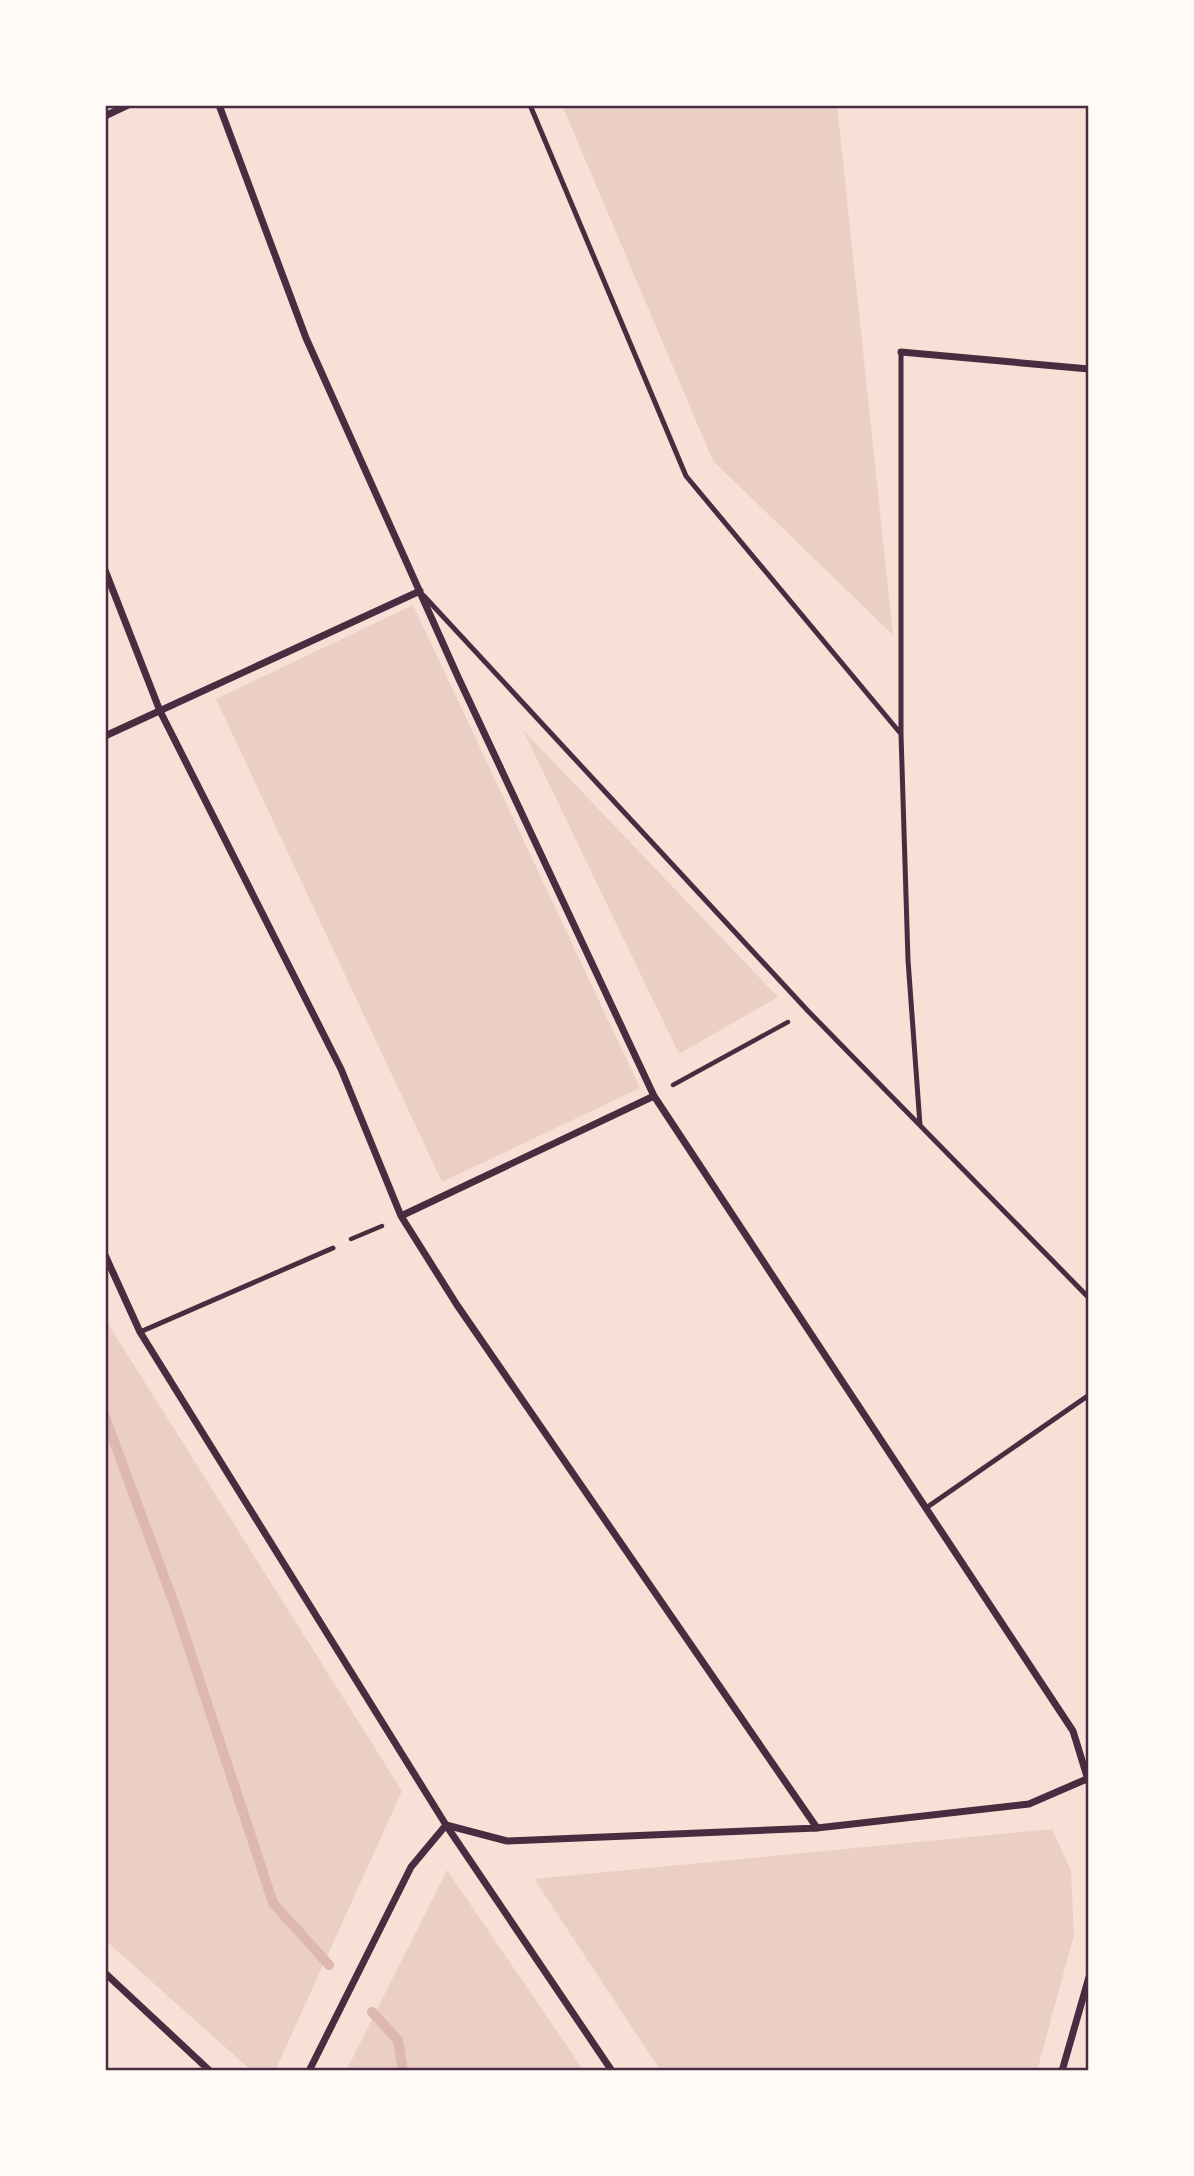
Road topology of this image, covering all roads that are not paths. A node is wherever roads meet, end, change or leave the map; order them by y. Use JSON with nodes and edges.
{"nodes":[{"id":1,"x":128,"y":105,"type":"edge"},
{"id":2,"x":219,"y":105,"type":"edge"},
{"id":3,"x":530,"y":105,"type":"edge"},
{"id":4,"x":105,"y":116,"type":"edge"},
{"id":5,"x":901,"y":352,"type":"joint"},
{"id":6,"x":1089,"y":369,"type":"edge"},
{"id":7,"x":105,"y":570,"type":"edge"},
{"id":8,"x":419,"y":591,"type":"junction"},
{"id":9,"x":160,"y":711,"type":"junction"},
{"id":10,"x":901,"y":734,"type":"junction"},
{"id":11,"x":105,"y":736,"type":"edge"},
{"id":12,"x":654,"y":1096,"type":"junction"},
{"id":13,"x":920,"y":1126,"type":"junction"},
{"id":14,"x":401,"y":1216,"type":"junction"},
{"id":15,"x":333,"y":1248,"type":"road end"},
{"id":16,"x":105,"y":1255,"type":"edge"},
{"id":17,"x":1089,"y":1298,"type":"edge"},
{"id":18,"x":140,"y":1332,"type":"junction"},
{"id":19,"x":1089,"y":1395,"type":"edge"},
{"id":20,"x":926,"y":1508,"type":"junction"},
{"id":21,"x":1089,"y":1780,"type":"edge"},
{"id":22,"x":446,"y":1825,"type":"junction"},
{"id":23,"x":817,"y":1828,"type":"junction"},
{"id":24,"x":105,"y":1973,"type":"edge"},
{"id":25,"x":1089,"y":1977,"type":"edge"},
{"id":26,"x":210,"y":2071,"type":"edge"},
{"id":27,"x":309,"y":2071,"type":"edge"},
{"id":28,"x":612,"y":2071,"type":"edge"},
{"id":29,"x":1062,"y":2071,"type":"edge"}],
"edges":[{"from":1,"to":4,"type":"street"},
{"from":2,"to":8,"type":"street"},
{"from":3,"to":10,"type":"lane"},
{"from":5,"to":6,"type":"street"},
{"from":5,"to":10,"type":"lane"},
{"from":7,"to":9,"type":"street"},
{"from":8,"to":9,"type":"street"},
{"from":8,"to":12,"type":"street"},
{"from":8,"to":13,"type":"lane"},
{"from":9,"to":11,"type":"street"},
{"from":9,"to":14,"type":"street"},
{"from":10,"to":13,"type":"lane"},
{"from":12,"to":14,"type":"street"},
{"from":12,"to":20,"type":"street"},
{"from":13,"to":17,"type":"lane"},
{"from":14,"to":23,"type":"street"},
{"from":15,"to":18,"type":"lane"},
{"from":16,"to":18,"type":"street"},
{"from":18,"to":22,"type":"street"},
{"from":19,"to":20,"type":"lane"},
{"from":20,"to":21,"type":"street"},
{"from":21,"to":23,"type":"street"},
{"from":22,"to":23,"type":"street"},
{"from":22,"to":27,"type":"street"},
{"from":22,"to":28,"type":"street"},
{"from":24,"to":26,"type":"street"},
{"from":25,"to":29,"type":"street"}]}
